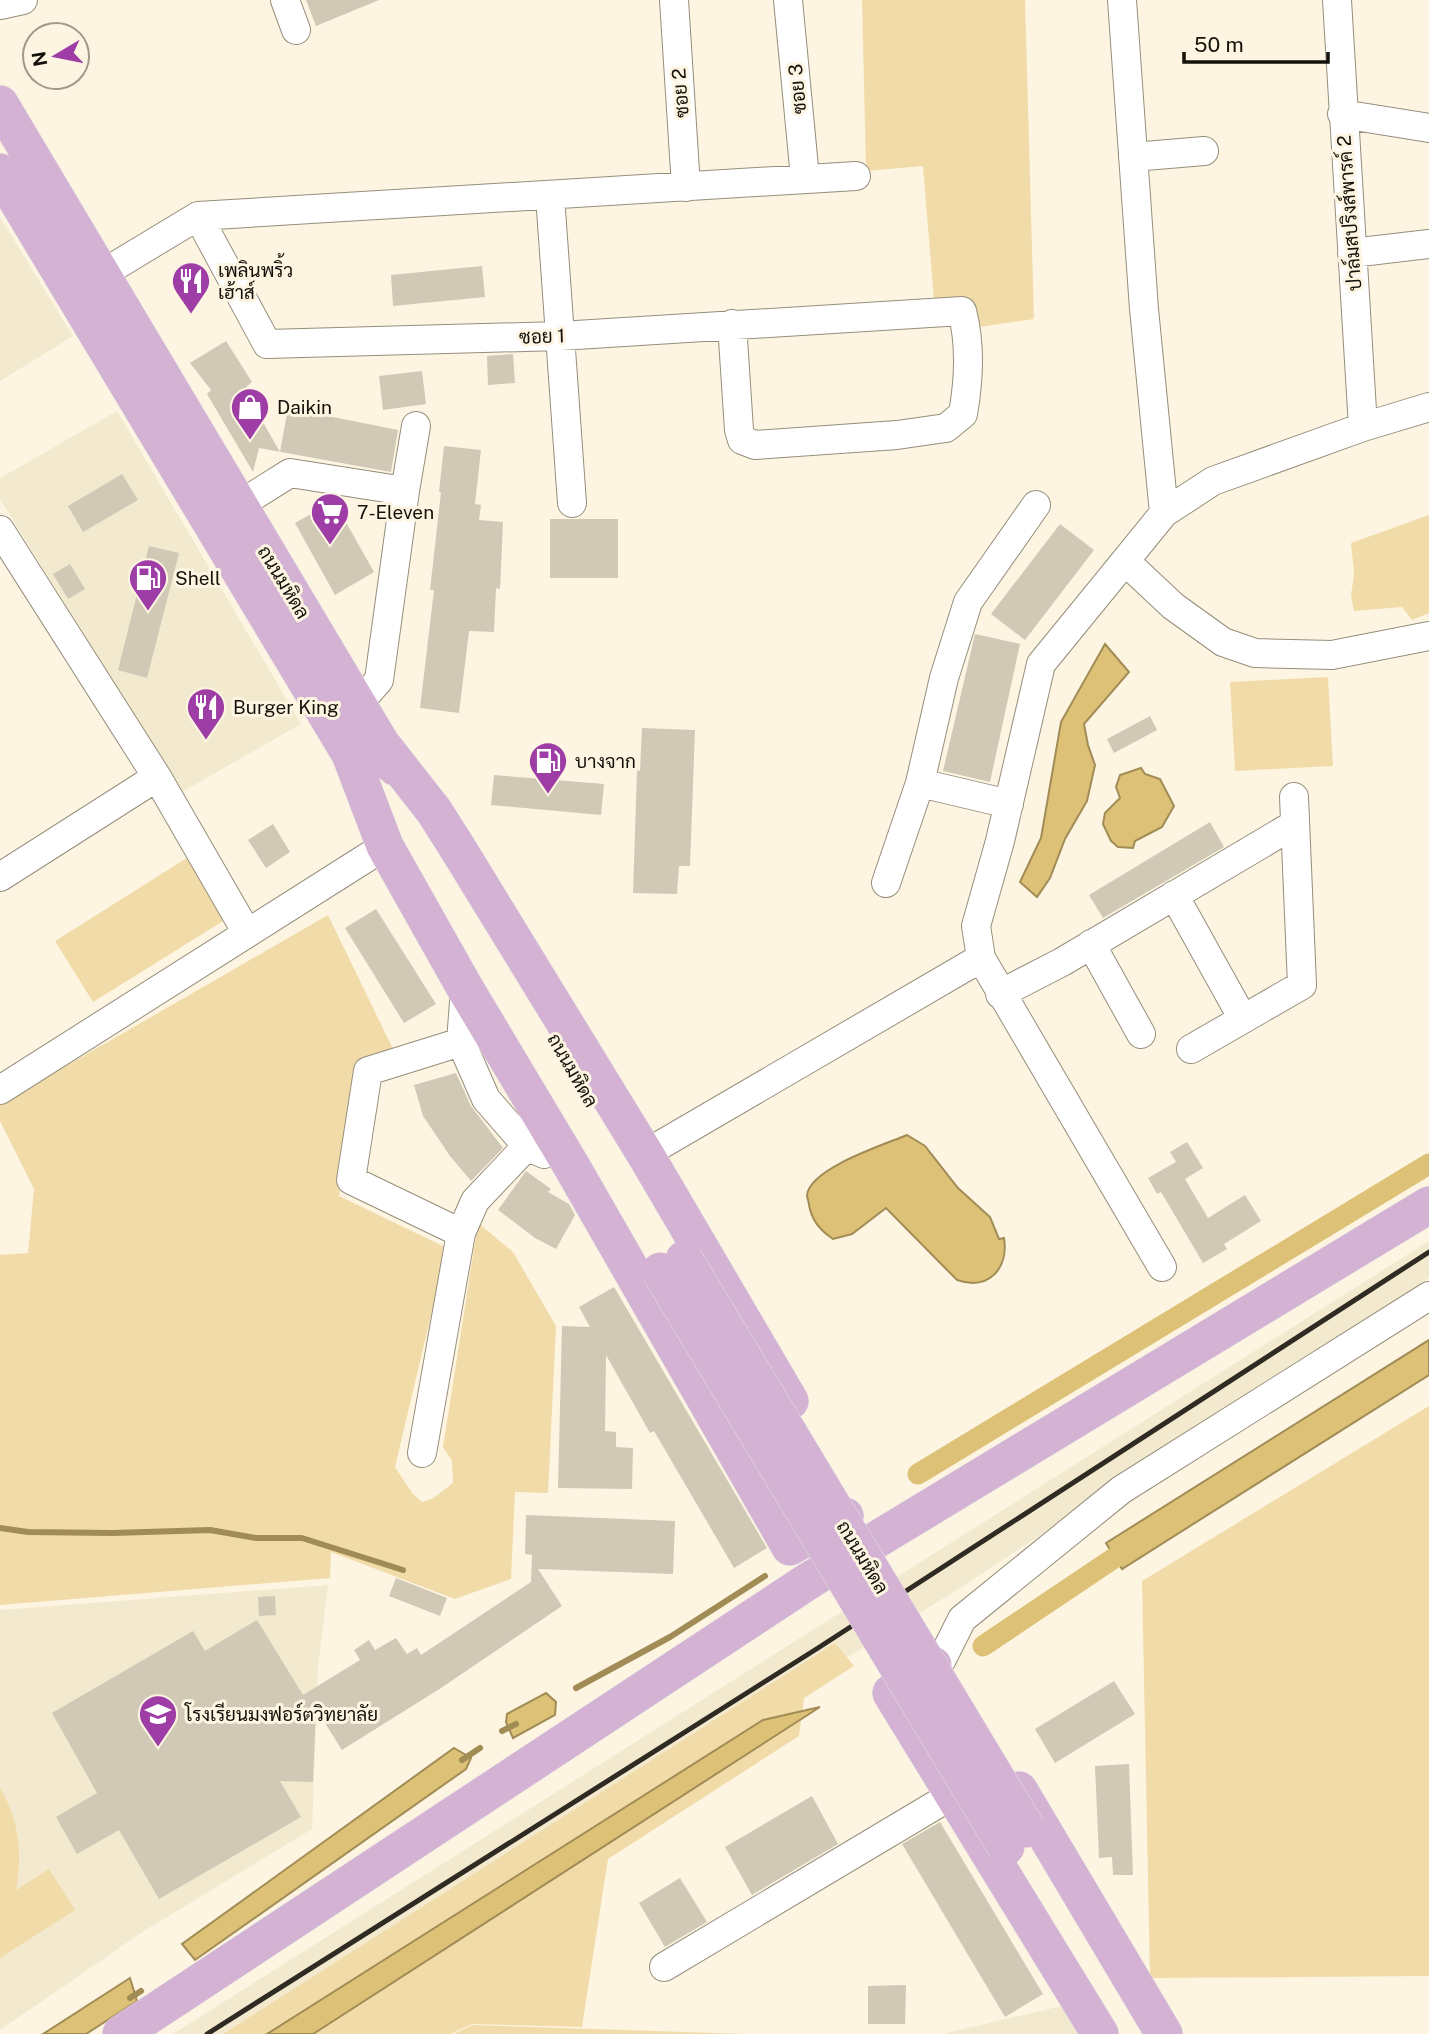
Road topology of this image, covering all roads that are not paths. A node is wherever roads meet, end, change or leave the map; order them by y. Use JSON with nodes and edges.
{"nodes":[{"id":1,"x":23,"y":0,"type":"edge"},
{"id":2,"x":285,"y":0,"type":"edge"},
{"id":3,"x":674,"y":0,"type":"edge"},
{"id":4,"x":788,"y":0,"type":"edge"},
{"id":5,"x":1122,"y":0,"type":"edge"},
{"id":6,"x":1337,"y":0,"type":"edge"},
{"id":7,"x":0,"y":5,"type":"edge"},
{"id":8,"x":296,"y":30,"type":"dead end"},
{"id":9,"x":0,"y":104,"type":"edge"},
{"id":10,"x":1342,"y":114,"type":"junction"},
{"id":11,"x":1429,"y":128,"type":"edge"},
{"id":12,"x":1204,"y":151,"type":"dead end"},
{"id":13,"x":1133,"y":157,"type":"junction"},
{"id":14,"x":0,"y":172,"type":"edge"},
{"id":15,"x":856,"y":176,"type":"dead end"},
{"id":16,"x":806,"y":178,"type":"junction"},
{"id":17,"x":686,"y":187,"type":"junction"},
{"id":18,"x":550,"y":196,"type":"junction"},
{"id":19,"x":198,"y":216,"type":"junction"},
{"id":20,"x":1429,"y":244,"type":"edge"},
{"id":21,"x":1352,"y":253,"type":"junction"},
{"id":22,"x":102,"y":274,"type":"junction"},
{"id":23,"x":732,"y":324,"type":"junction"},
{"id":24,"x":560,"y":336,"type":"junction"},
{"id":25,"x":1429,"y":407,"type":"edge"},
{"id":26,"x":416,"y":426,"type":"dead end"},
{"id":27,"x":1363,"y":427,"type":"junction"},
{"id":28,"x":405,"y":491,"type":"junction"},
{"id":29,"x":572,"y":503,"type":"dead end"},
{"id":30,"x":239,"y":505,"type":"junction"},
{"id":31,"x":1036,"y":505,"type":"dead end"},
{"id":32,"x":1164,"y":513,"type":"junction"},
{"id":33,"x":0,"y":530,"type":"edge"},
{"id":34,"x":1125,"y":561,"type":"junction"},
{"id":35,"x":1429,"y":636,"type":"edge"},
{"id":36,"x":357,"y":705,"type":"junction"},
{"id":37,"x":366,"y":750,"type":"junction"},
{"id":38,"x":157,"y":777,"type":"junction"},
{"id":39,"x":920,"y":783,"type":"junction"},
{"id":40,"x":1009,"y":804,"type":"junction"},
{"id":41,"x":385,"y":846,"type":"junction"},
{"id":42,"x":0,"y":877,"type":"edge"},
{"id":43,"x":886,"y":883,"type":"dead end"},
{"id":44,"x":1174,"y":895,"type":"junction"},
{"id":45,"x":247,"y":933,"type":"junction"},
{"id":46,"x":1091,"y":944,"type":"junction"},
{"id":47,"x":981,"y":958,"type":"junction"},
{"id":48,"x":465,"y":988,"type":"junction"},
{"id":49,"x":1000,"y":994,"type":"junction"},
{"id":50,"x":1243,"y":1019,"type":"junction"},
{"id":51,"x":1141,"y":1034,"type":"dead end"},
{"id":52,"x":461,"y":1042,"type":"junction"},
{"id":53,"x":1191,"y":1049,"type":"dead end"},
{"id":54,"x":0,"y":1090,"type":"edge"},
{"id":55,"x":527,"y":1146,"type":"junction"},
{"id":56,"x":645,"y":1154,"type":"junction"},
{"id":57,"x":572,"y":1167,"type":"junction"},
{"id":58,"x":1429,"y":1205,"type":"edge"},
{"id":59,"x":461,"y":1233,"type":"junction"},
{"id":60,"x":1162,"y":1268,"type":"dead end"},
{"id":61,"x":1429,"y":1296,"type":"edge"},
{"id":62,"x":422,"y":1453,"type":"dead end"},
{"id":63,"x":855,"y":1511,"type":"junction"},
{"id":64,"x":874,"y":1541,"type":"junction"},
{"id":65,"x":790,"y":1547,"type":"junction"},
{"id":66,"x":810,"y":1580,"type":"junction"},
{"id":67,"x":936,"y":1649,"type":"junction"},
{"id":68,"x":954,"y":1794,"type":"junction"},
{"id":69,"x":1017,"y":1838,"type":"junction"},
{"id":70,"x":664,"y":1967,"type":"dead end"},
{"id":71,"x":121,"y":2034,"type":"edge"},
{"id":72,"x":1100,"y":2034,"type":"edge"},
{"id":73,"x":1115,"y":2034,"type":"edge"},
{"id":74,"x":1149,"y":2034,"type":"edge"},
{"id":75,"x":1164,"y":2034,"type":"edge"}],
"edges":[{"from":1,"to":7,"type":"street"},
{"from":2,"to":8,"type":"street"},
{"from":3,"to":17,"type":"street","name":"ซอย 2"},
{"from":4,"to":16,"type":"street","name":"ซอย 3"},
{"from":5,"to":13,"type":"street"},
{"from":6,"to":10,"type":"street","name":"ปาล์มสปริงส์พารค์ 2"},
{"from":9,"to":22,"type":"main road","name":"ถนนมหิดล"},
{"from":10,"to":11,"type":"street"},
{"from":10,"to":21,"type":"street","name":"ปาล์มสปริงส์พารค์ 2"},
{"from":12,"to":13,"type":"street"},
{"from":13,"to":32,"type":"street"},
{"from":14,"to":37,"type":"main road","name":"ถนนมหิดล"},
{"from":15,"to":16,"type":"street"},
{"from":16,"to":17,"type":"street"},
{"from":17,"to":18,"type":"street"},
{"from":18,"to":19,"type":"street"},
{"from":18,"to":24,"type":"street"},
{"from":19,"to":22,"type":"street"},
{"from":19,"to":24,"type":"street","name":"ซอย 1"},
{"from":20,"to":21,"type":"street"},
{"from":21,"to":27,"type":"street","name":"ปาล์มสปริงส์พารค์ 2"},
{"from":22,"to":30,"type":"main road","name":"ถนนมหิดล"},
{"from":23,"to":23,"type":"street","name":"ซอย 1"},
{"from":23,"to":24,"type":"street","name":"ซอย 1"},
{"from":24,"to":29,"type":"street"},
{"from":25,"to":27,"type":"street"},
{"from":26,"to":28,"type":"street"},
{"from":27,"to":32,"type":"street"},
{"from":28,"to":30,"type":"street"},
{"from":28,"to":36,"type":"street"},
{"from":30,"to":36,"type":"main road","name":"ถนนมหิดล"},
{"from":31,"to":39,"type":"street"},
{"from":32,"to":34,"type":"street"},
{"from":33,"to":38,"type":"street"},
{"from":34,"to":35,"type":"street"},
{"from":34,"to":40,"type":"street"},
{"from":36,"to":37,"type":"main road","name":"ถนนมหิดล"},
{"from":37,"to":41,"type":"main road"},
{"from":37,"to":56,"type":"main road"},
{"from":37,"to":69,"type":"main road","name":"ถนนมหิดล","bridge":true},
{"from":38,"to":42,"type":"street"},
{"from":38,"to":45,"type":"street"},
{"from":39,"to":40,"type":"street"},
{"from":39,"to":43,"type":"street"},
{"from":40,"to":47,"type":"street"},
{"from":41,"to":45,"type":"street"},
{"from":41,"to":48,"type":"main road"},
{"from":44,"to":46,"type":"street"},
{"from":44,"to":50,"type":"street"},
{"from":44,"to":50,"type":"street"},
{"from":45,"to":54,"type":"street"},
{"from":46,"to":49,"type":"street"},
{"from":46,"to":51,"type":"street"},
{"from":47,"to":49,"type":"street"},
{"from":47,"to":56,"type":"street"},
{"from":48,"to":52,"type":"street"},
{"from":48,"to":57,"type":"main road"},
{"from":49,"to":60,"type":"street"},
{"from":50,"to":53,"type":"street"},
{"from":52,"to":55,"type":"street"},
{"from":52,"to":59,"type":"street"},
{"from":55,"to":57,"type":"street"},
{"from":55,"to":59,"type":"street"},
{"from":56,"to":63,"type":"main road"},
{"from":57,"to":65,"type":"main road"},
{"from":58,"to":64,"type":"main road"},
{"from":59,"to":62,"type":"street"},
{"from":61,"to":67,"type":"street"},
{"from":63,"to":64,"type":"main road"},
{"from":63,"to":65,"type":"main road"},
{"from":64,"to":66,"type":"main road"},
{"from":65,"to":66,"type":"main road"},
{"from":66,"to":71,"type":"main road"},
{"from":67,"to":68,"type":"main road"},
{"from":67,"to":75,"type":"main road"},
{"from":68,"to":70,"type":"street"},
{"from":68,"to":72,"type":"main road"},
{"from":69,"to":73,"type":"main road","name":"ถนนมหิดล"},
{"from":69,"to":74,"type":"main road","name":"ถนนมหิดล"}]}
